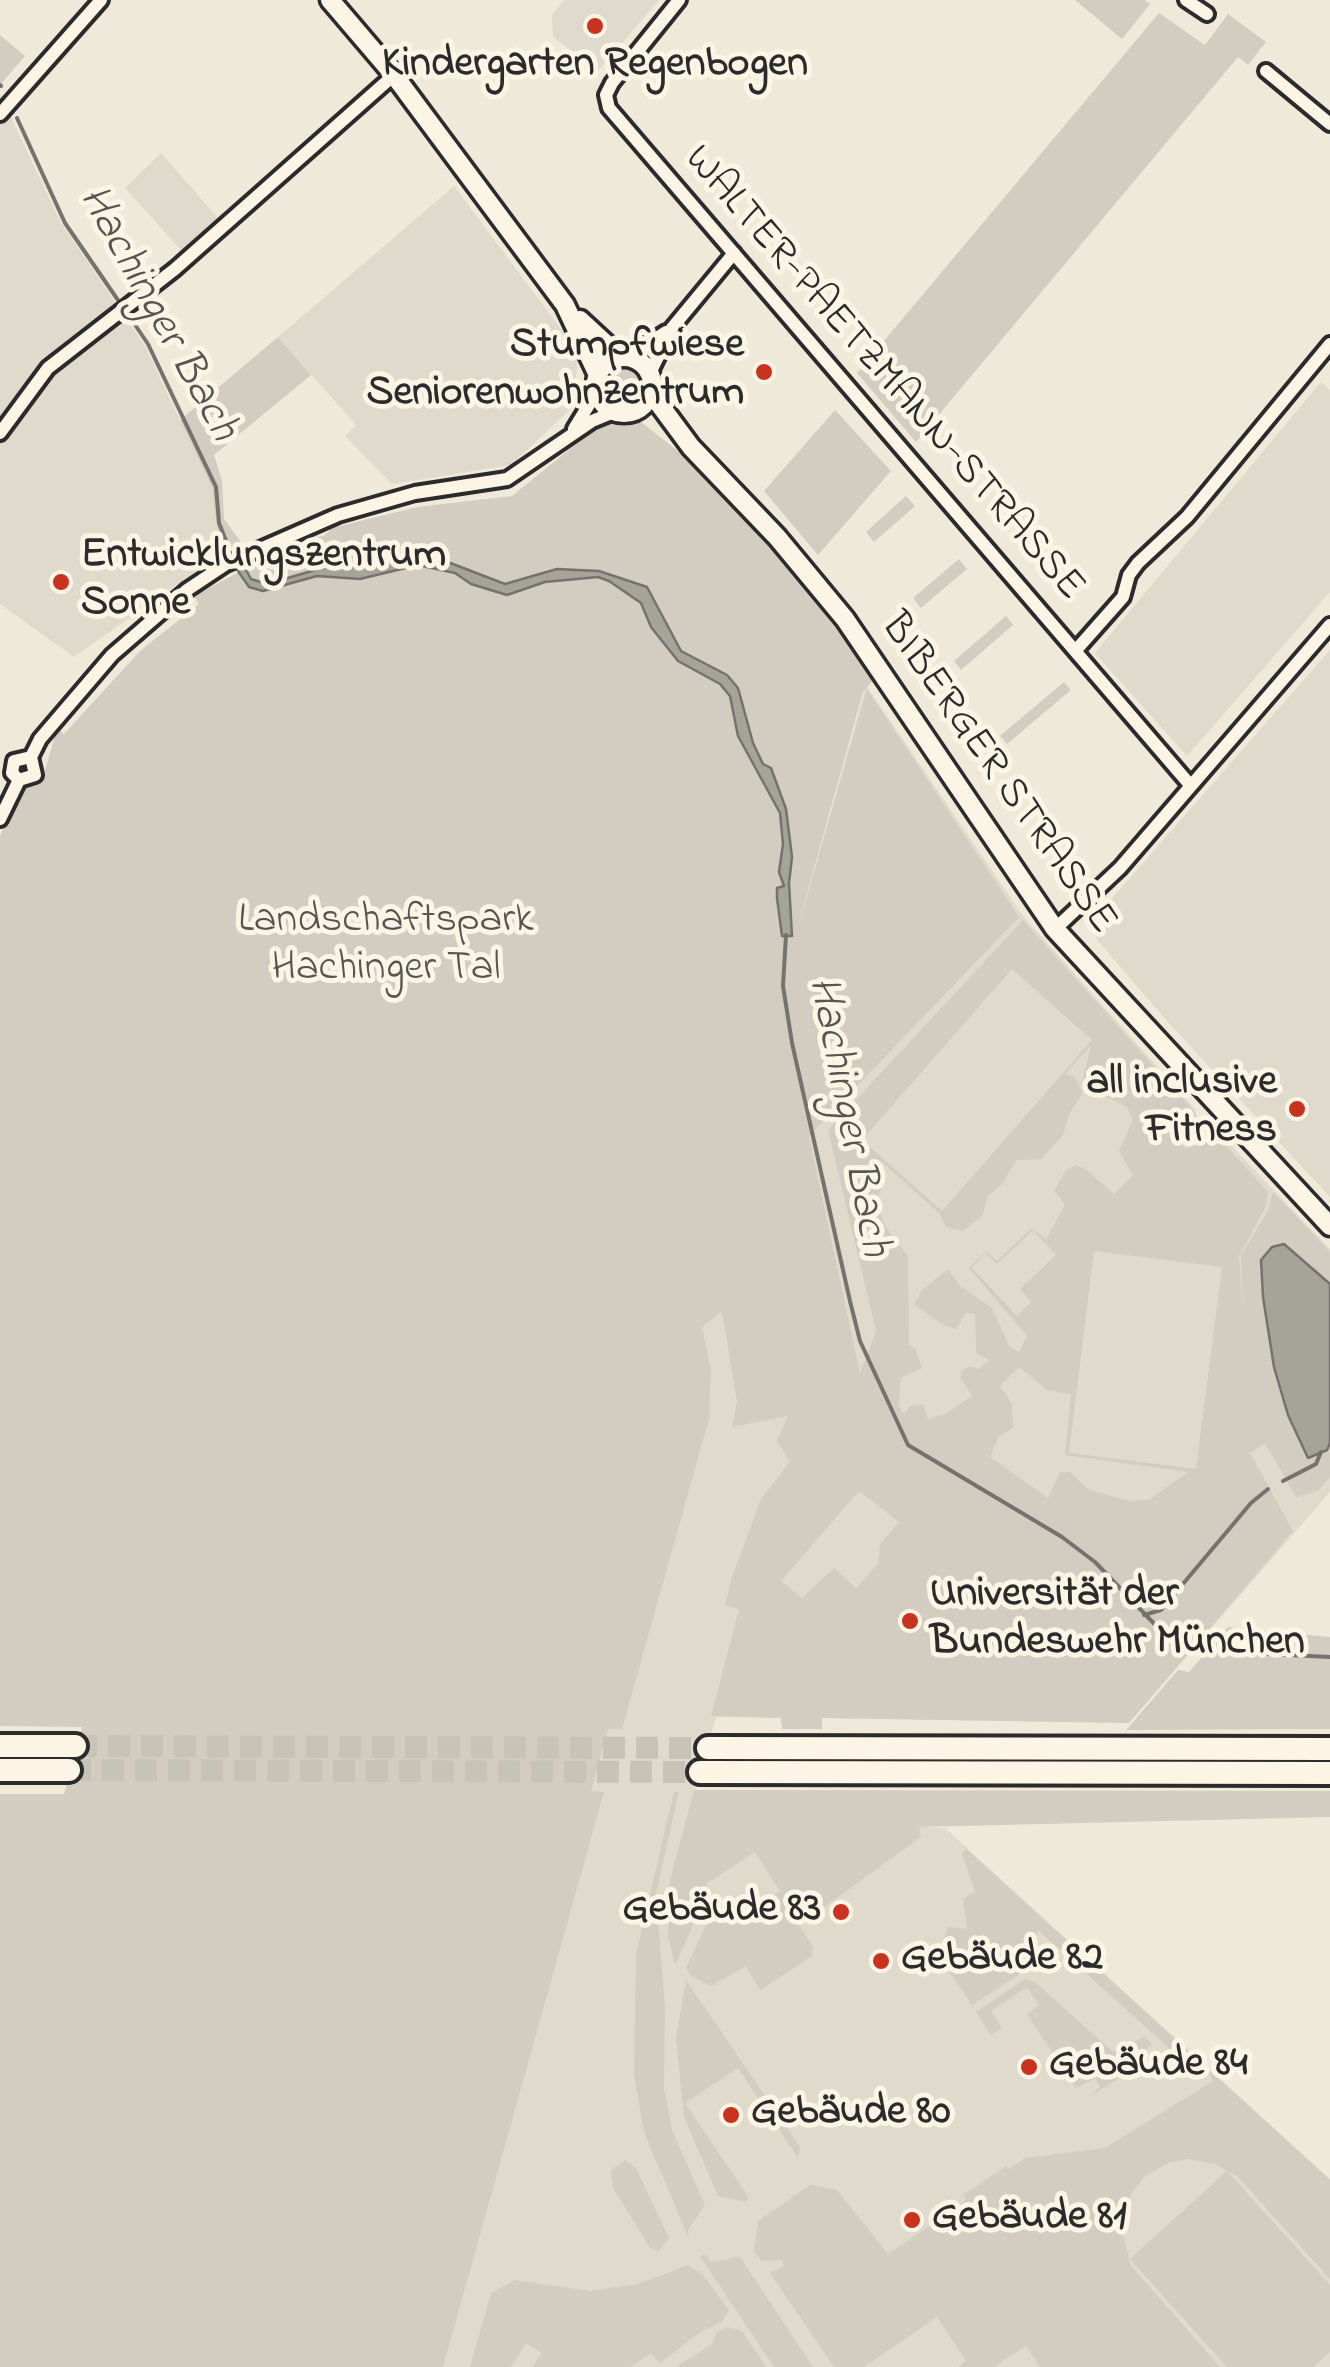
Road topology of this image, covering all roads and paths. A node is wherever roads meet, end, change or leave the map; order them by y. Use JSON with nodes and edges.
{"nodes":[{"id":1,"x":330,"y":0,"type":"edge"},
{"id":2,"x":680,"y":0,"type":"edge"},
{"id":3,"x":1186,"y":0,"type":"edge"},
{"id":4,"x":98,"y":1,"type":"edge"},
{"id":5,"x":1207,"y":14,"type":"dead end"},
{"id":6,"x":1266,"y":71,"type":"dead end"},
{"id":7,"x":394,"y":74,"type":"junction"},
{"id":8,"x":0,"y":114,"type":"edge"},
{"id":9,"x":1330,"y":124,"type":"edge"},
{"id":10,"x":734,"y":253,"type":"junction"},
{"id":11,"x":565,"y":305,"type":"junction"},
{"id":12,"x":672,"y":328,"type":"junction"},
{"id":13,"x":1330,"y":344,"type":"edge"},
{"id":14,"x":624,"y":356,"type":"junction"},
{"id":15,"x":598,"y":373,"type":"junction"},
{"id":16,"x":650,"y":374,"type":"junction"},
{"id":17,"x":596,"y":392,"type":"junction"},
{"id":18,"x":651,"y":393,"type":"junction"},
{"id":19,"x":634,"y":411,"type":"junction"},
{"id":20,"x":614,"y":412,"type":"junction"},
{"id":21,"x":0,"y":433,"type":"edge"},
{"id":22,"x":566,"y":440,"type":"junction"},
{"id":23,"x":691,"y":447,"type":"junction"},
{"id":24,"x":1330,"y":625,"type":"edge"},
{"id":25,"x":1077,"y":648,"type":"junction"},
{"id":26,"x":1191,"y":786,"type":"junction"},
{"id":27,"x":0,"y":819,"type":"edge"},
{"id":28,"x":1055,"y":930,"type":"junction"},
{"id":29,"x":1330,"y":1226,"type":"edge"},
{"id":30,"x":0,"y":1746,"type":"edge"},
{"id":31,"x":75,"y":1746,"type":"tunnel mouth"},
{"id":32,"x":708,"y":1748,"type":"tunnel mouth"},
{"id":33,"x":1330,"y":1749,"type":"edge"},
{"id":34,"x":0,"y":1770,"type":"edge"},
{"id":35,"x":68,"y":1770,"type":"tunnel mouth"},
{"id":36,"x":700,"y":1772,"type":"tunnel mouth"},
{"id":37,"x":1330,"y":1773,"type":"edge"}],
"edges":[{"from":1,"to":7,"type":"main road"},
{"from":2,"to":10,"type":"street","name":"WALTER-PAETZMANN-STRASSE"},
{"from":3,"to":5,"type":"street"},
{"from":4,"to":8,"type":"street"},
{"from":6,"to":9,"type":"street"},
{"from":7,"to":11,"type":"main road"},
{"from":7,"to":21,"type":"street"},
{"from":10,"to":12,"type":"street"},
{"from":10,"to":25,"type":"street","name":"WALTER-PAETZMANN-STRASSE"},
{"from":11,"to":14,"type":"main road"},
{"from":11,"to":15,"type":"main road"},
{"from":12,"to":14,"type":"street"},
{"from":12,"to":16,"type":"street"},
{"from":13,"to":25,"type":"street"},
{"from":14,"to":15,"type":"main road"},
{"from":14,"to":16,"type":"main road"},
{"from":15,"to":17,"type":"main road"},
{"from":16,"to":18,"type":"main road"},
{"from":17,"to":20,"type":"main road"},
{"from":17,"to":22,"type":"street"},
{"from":18,"to":19,"type":"main road"},
{"from":18,"to":23,"type":"main road","name":"BIBERGER STRASSE"},
{"from":19,"to":20,"type":"main road"},
{"from":19,"to":23,"type":"main road","name":"BIBERGER STRASSE"},
{"from":20,"to":22,"type":"street"},
{"from":22,"to":27,"type":"street"},
{"from":23,"to":28,"type":"main road","name":"BIBERGER STRASSE"},
{"from":24,"to":26,"type":"street"},
{"from":25,"to":26,"type":"street","name":"WALTER-PAETZMANN-STRASSE"},
{"from":26,"to":28,"type":"street"},
{"from":28,"to":29,"type":"main road","name":"BIBERGER STRASSE"},
{"from":30,"to":31,"type":"highway"},
{"from":32,"to":33,"type":"highway"},
{"from":34,"to":35,"type":"highway"},
{"from":36,"to":37,"type":"highway"}]}
